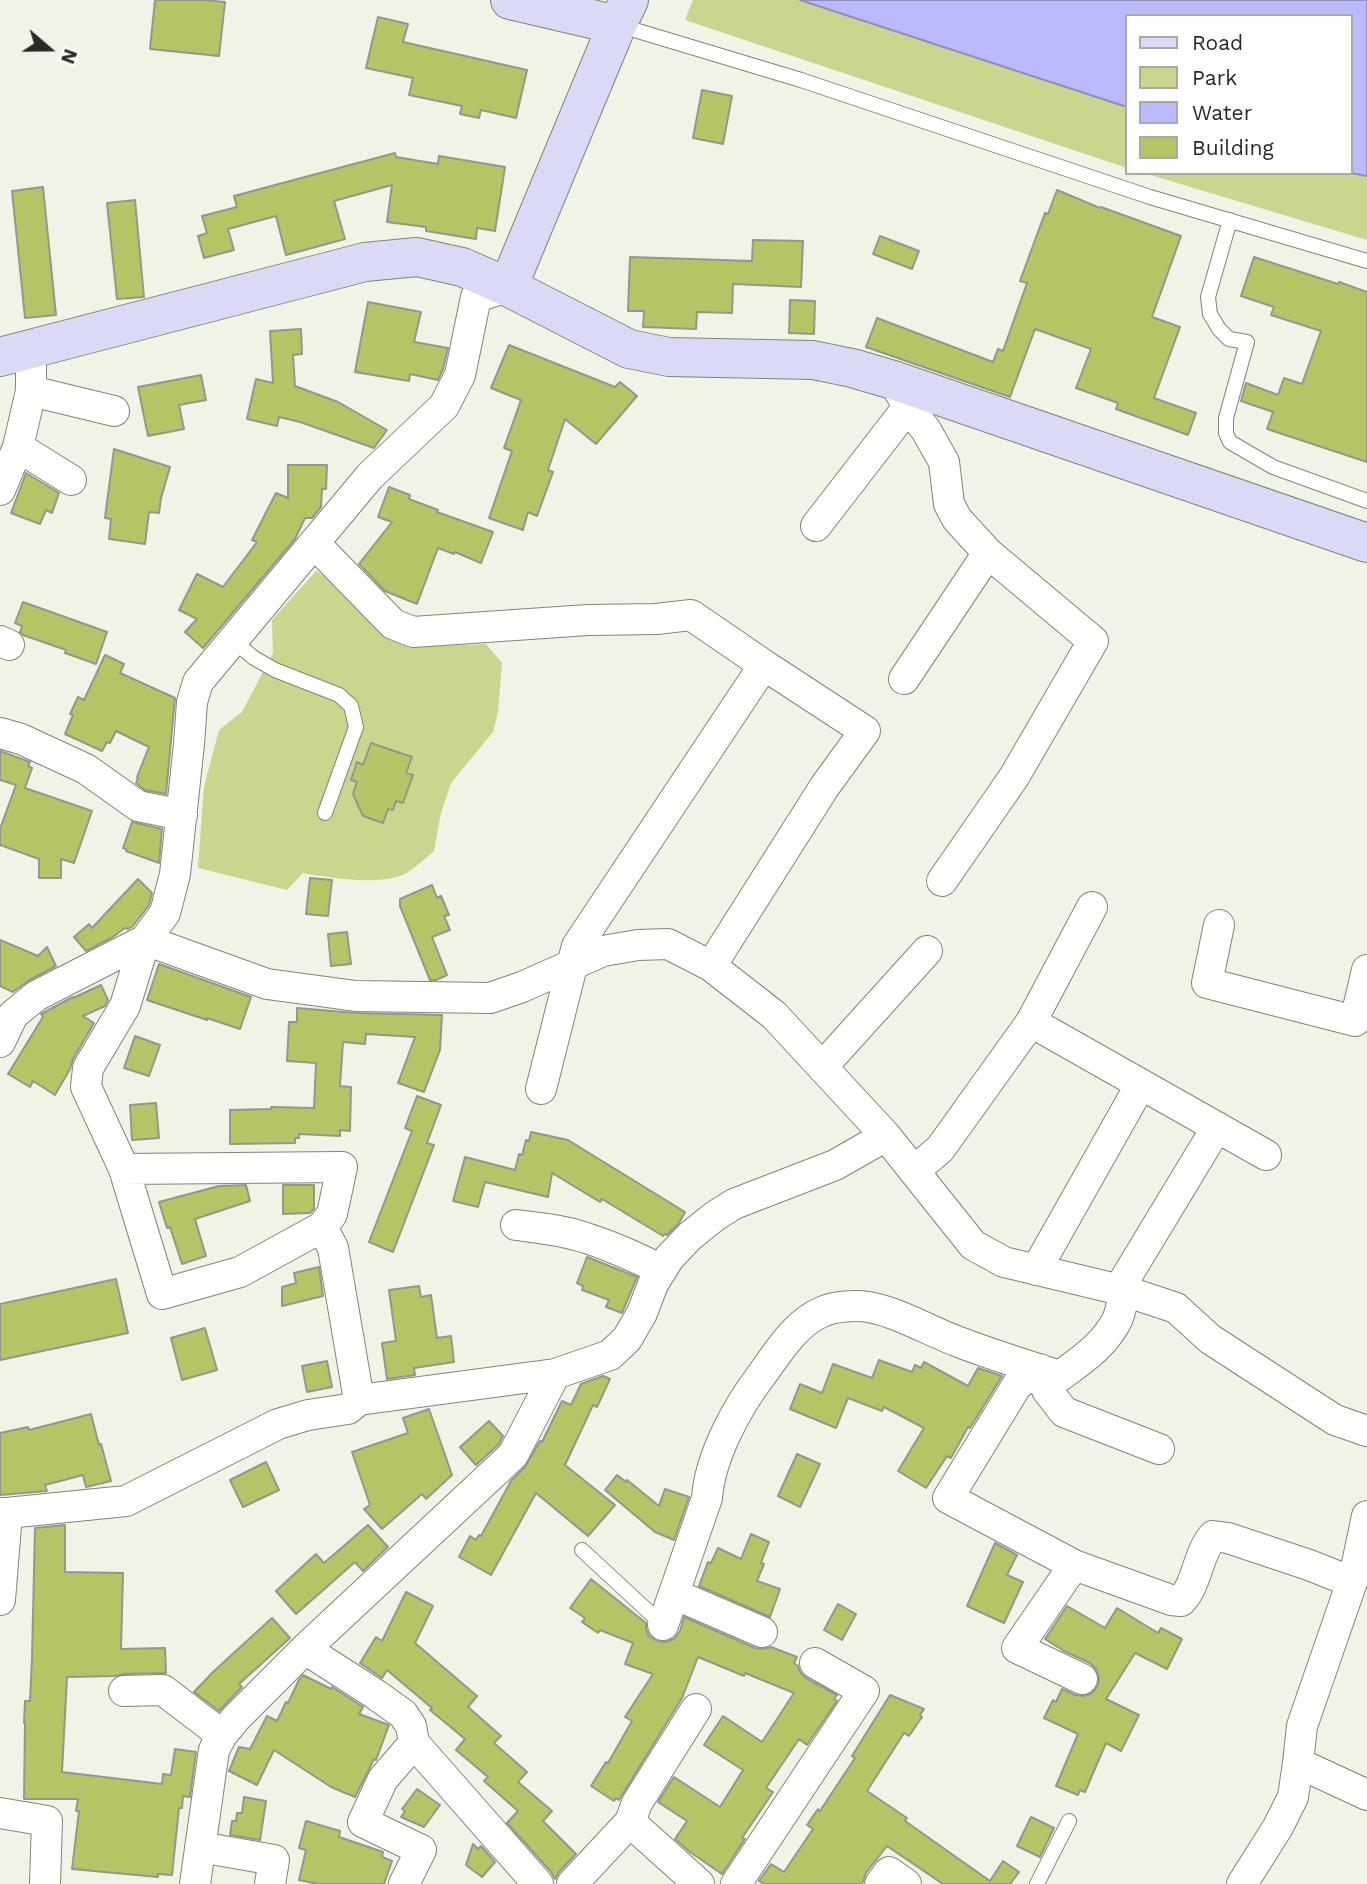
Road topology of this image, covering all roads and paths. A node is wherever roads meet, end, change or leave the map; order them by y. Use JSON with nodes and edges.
{"nodes":[{"id":1,"x":510,"y":0,"type":"edge"},
{"id":2,"x":623,"y":13,"type":"edge"},
{"id":3,"x":1230,"y":220,"type":"junction"},
{"id":4,"x":1367,"y":261,"type":"edge"},
{"id":5,"x":508,"y":287,"type":"junction"},
{"id":6,"x":15,"y":354,"type":"edge"},
{"id":7,"x":31,"y":391,"type":"junction"},
{"id":8,"x":901,"y":393,"type":"junction"},
{"id":9,"x":114,"y":411,"type":"dead end"},
{"id":10,"x":18,"y":447,"type":"junction"},
{"id":11,"x":71,"y":480,"type":"dead end"},
{"id":12,"x":0,"y":490,"type":"edge"},
{"id":13,"x":1367,"y":500,"type":"edge"},
{"id":14,"x":816,"y":526,"type":"dead end"},
{"id":15,"x":314,"y":543,"type":"junction"},
{"id":16,"x":1367,"y":543,"type":"edge"},
{"id":17,"x":988,"y":553,"type":"junction"},
{"id":18,"x":232,"y":640,"type":"junction"},
{"id":19,"x":764,"y":665,"type":"junction"},
{"id":20,"x":904,"y":679,"type":"dead end"},
{"id":21,"x":0,"y":733,"type":"edge"},
{"id":22,"x":325,"y":813,"type":"dead end"},
{"id":23,"x":182,"y":815,"type":"junction"},
{"id":24,"x":942,"y":881,"type":"dead end"},
{"id":25,"x":1093,"y":907,"type":"dead end"},
{"id":26,"x":1219,"y":925,"type":"dead end"},
{"id":27,"x":145,"y":940,"type":"junction"},
{"id":28,"x":927,"y":951,"type":"dead end"},
{"id":29,"x":572,"y":964,"type":"junction"},
{"id":30,"x":711,"y":965,"type":"junction"},
{"id":31,"x":1367,"y":970,"type":"edge"},
{"id":32,"x":1031,"y":1022,"type":"junction"},
{"id":33,"x":0,"y":1042,"type":"edge"},
{"id":34,"x":823,"y":1066,"type":"junction"},
{"id":35,"x":1141,"y":1084,"type":"junction"},
{"id":36,"x":541,"y":1089,"type":"dead end"},
{"id":37,"x":1217,"y":1127,"type":"junction"},
{"id":38,"x":886,"y":1136,"type":"junction"},
{"id":39,"x":1266,"y":1155,"type":"dead end"},
{"id":40,"x":124,"y":1169,"type":"junction"},
{"id":41,"x":914,"y":1171,"type":"junction"},
{"id":42,"x":516,"y":1225,"type":"dead end"},
{"id":43,"x":322,"y":1227,"type":"junction"},
{"id":44,"x":662,"y":1269,"type":"junction"},
{"id":45,"x":1036,"y":1270,"type":"junction"},
{"id":46,"x":1122,"y":1290,"type":"junction"},
{"id":47,"x":1040,"y":1369,"type":"junction"},
{"id":48,"x":555,"y":1374,"type":"junction"},
{"id":49,"x":359,"y":1400,"type":"junction"},
{"id":50,"x":1367,"y":1431,"type":"edge"},
{"id":51,"x":1159,"y":1449,"type":"dead end"},
{"id":52,"x":3,"y":1513,"type":"edge"},
{"id":53,"x":1367,"y":1516,"type":"edge"},
{"id":54,"x":582,"y":1550,"type":"dead end"},
{"id":55,"x":1074,"y":1565,"type":"junction"},
{"id":56,"x":1352,"y":1582,"type":"junction"},
{"id":57,"x":674,"y":1594,"type":"junction"},
{"id":58,"x":0,"y":1601,"type":"edge"},
{"id":59,"x":663,"y":1625,"type":"joint"},
{"id":60,"x":762,"y":1632,"type":"dead end"},
{"id":61,"x":305,"y":1649,"type":"junction"},
{"id":62,"x":815,"y":1663,"type":"dead end"},
{"id":63,"x":1082,"y":1679,"type":"dead end"},
{"id":64,"x":124,"y":1691,"type":"dead end"},
{"id":65,"x":696,"y":1709,"type":"dead end"},
{"id":66,"x":222,"y":1735,"type":"junction"},
{"id":67,"x":414,"y":1743,"type":"junction"},
{"id":68,"x":1298,"y":1763,"type":"junction"},
{"id":69,"x":1367,"y":1795,"type":"edge"},
{"id":70,"x":0,"y":1813,"type":"edge"},
{"id":71,"x":1069,"y":1821,"type":"dead end"},
{"id":72,"x":630,"y":1822,"type":"junction"},
{"id":73,"x":200,"y":1847,"type":"junction"},
{"id":74,"x":45,"y":1884,"type":"edge"},
{"id":75,"x":195,"y":1884,"type":"edge"},
{"id":76,"x":270,"y":1884,"type":"edge"},
{"id":77,"x":404,"y":1884,"type":"edge"},
{"id":78,"x":538,"y":1884,"type":"edge"},
{"id":79,"x":572,"y":1884,"type":"edge"},
{"id":80,"x":699,"y":1884,"type":"edge"},
{"id":81,"x":736,"y":1884,"type":"edge"},
{"id":82,"x":880,"y":1884,"type":"edge"},
{"id":83,"x":906,"y":1884,"type":"edge"},
{"id":84,"x":1037,"y":1884,"type":"edge"},
{"id":85,"x":1242,"y":1884,"type":"edge"}],
"edges":[{"from":1,"to":2,"type":"street"},
{"from":2,"to":3,"type":"lane"},
{"from":2,"to":5,"type":"street"},
{"from":3,"to":4,"type":"lane"},
{"from":3,"to":13,"type":"lane"},
{"from":5,"to":6,"type":"street"},
{"from":5,"to":8,"type":"street"},
{"from":5,"to":15,"type":"street"},
{"from":6,"to":7,"type":"street"},
{"from":7,"to":9,"type":"street"},
{"from":7,"to":10,"type":"street"},
{"from":8,"to":14,"type":"street"},
{"from":8,"to":16,"type":"street"},
{"from":8,"to":17,"type":"street"},
{"from":10,"to":11,"type":"street"},
{"from":10,"to":12,"type":"street"},
{"from":15,"to":18,"type":"street"},
{"from":15,"to":19,"type":"street"},
{"from":17,"to":20,"type":"street"},
{"from":17,"to":24,"type":"street"},
{"from":18,"to":22,"type":"lane"},
{"from":18,"to":23,"type":"street"},
{"from":19,"to":29,"type":"street"},
{"from":19,"to":30,"type":"street"},
{"from":21,"to":23,"type":"street"},
{"from":23,"to":27,"type":"street"},
{"from":25,"to":32,"type":"street"},
{"from":26,"to":31,"type":"street"},
{"from":27,"to":29,"type":"street"},
{"from":27,"to":33,"type":"street"},
{"from":27,"to":40,"type":"street"},
{"from":28,"to":34,"type":"street"},
{"from":29,"to":30,"type":"street"},
{"from":29,"to":36,"type":"street"},
{"from":30,"to":34,"type":"street"},
{"from":32,"to":35,"type":"street"},
{"from":32,"to":41,"type":"street"},
{"from":34,"to":38,"type":"street"},
{"from":35,"to":37,"type":"street"},
{"from":35,"to":45,"type":"street"},
{"from":37,"to":39,"type":"street"},
{"from":37,"to":46,"type":"street"},
{"from":38,"to":41,"type":"street"},
{"from":38,"to":44,"type":"street"},
{"from":40,"to":43,"type":"street"},
{"from":40,"to":43,"type":"street"},
{"from":41,"to":45,"type":"street"},
{"from":42,"to":44,"type":"street"},
{"from":43,"to":49,"type":"street"},
{"from":44,"to":48,"type":"street"},
{"from":45,"to":46,"type":"street"},
{"from":46,"to":47,"type":"street"},
{"from":46,"to":50,"type":"street"},
{"from":47,"to":51,"type":"street"},
{"from":47,"to":55,"type":"street"},
{"from":47,"to":57,"type":"street"},
{"from":48,"to":49,"type":"street"},
{"from":48,"to":61,"type":"street"},
{"from":49,"to":52,"type":"street"},
{"from":52,"to":58,"type":"street"},
{"from":53,"to":56,"type":"street"},
{"from":54,"to":59,"type":"lane"},
{"from":55,"to":56,"type":"street"},
{"from":55,"to":63,"type":"street"},
{"from":56,"to":68,"type":"street"},
{"from":57,"to":59,"type":"street"},
{"from":57,"to":60,"type":"street"},
{"from":61,"to":66,"type":"street"},
{"from":61,"to":67,"type":"street"},
{"from":62,"to":81,"type":"street"},
{"from":64,"to":66,"type":"street"},
{"from":65,"to":72,"type":"street"},
{"from":66,"to":73,"type":"street"},
{"from":67,"to":77,"type":"street"},
{"from":67,"to":78,"type":"street"},
{"from":68,"to":69,"type":"street"},
{"from":68,"to":85,"type":"street"},
{"from":70,"to":74,"type":"street"},
{"from":71,"to":84,"type":"lane"},
{"from":72,"to":79,"type":"street"},
{"from":72,"to":80,"type":"street"},
{"from":73,"to":75,"type":"street"},
{"from":73,"to":76,"type":"street"},
{"from":82,"to":83,"type":"street"}]}
